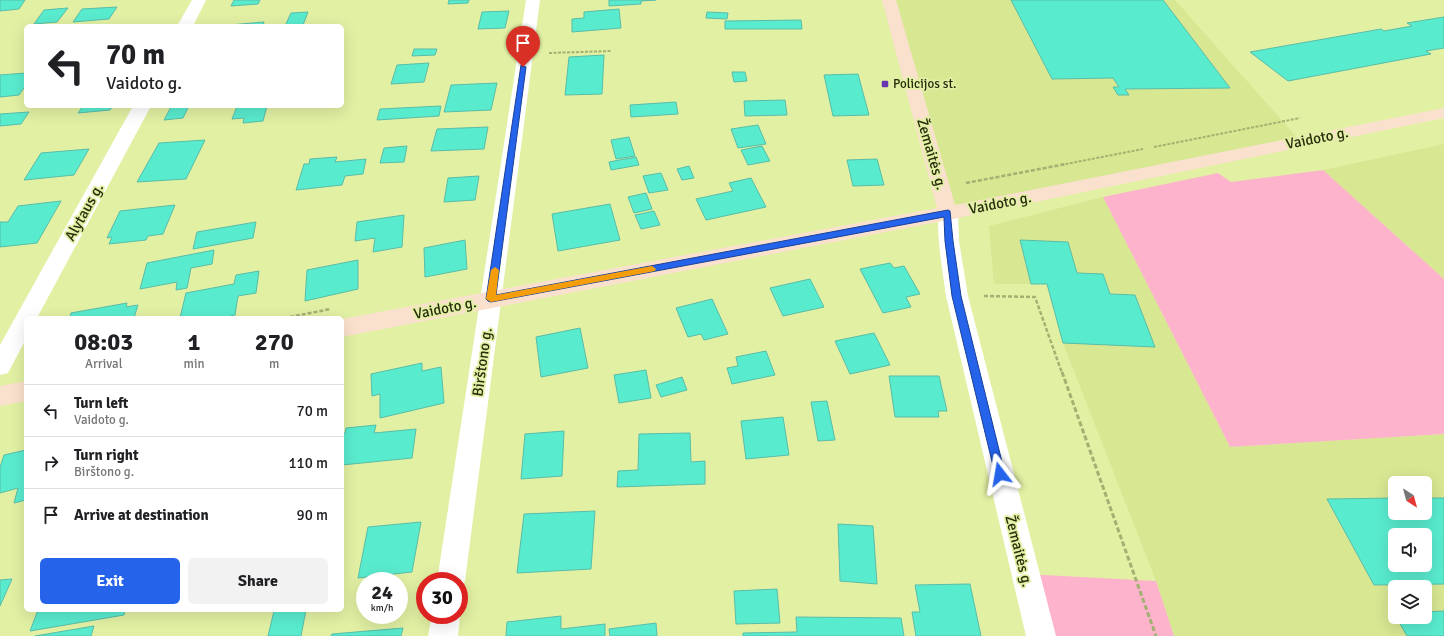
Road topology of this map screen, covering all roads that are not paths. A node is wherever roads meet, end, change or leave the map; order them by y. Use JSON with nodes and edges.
{"nodes":[{"id":1,"x":199,"y":0,"type":"edge"},
{"id":2,"x":533,"y":0,"type":"edge"},
{"id":3,"x":889,"y":0,"type":"edge"},
{"id":4,"x":186,"y":24,"type":"edge"},
{"id":5,"x":141,"y":108,"type":"edge"},
{"id":6,"x":1444,"y":113,"type":"edge"},
{"id":7,"x":948,"y":213,"type":"junction"},
{"id":8,"x":491,"y":299,"type":"junction"},
{"id":9,"x":27,"y":316,"type":"edge"},
{"id":10,"x":24,"y":322,"type":"edge"},
{"id":11,"x":344,"y":328,"type":"edge"},
{"id":12,"x":0,"y":366,"type":"edge"},
{"id":13,"x":24,"y":391,"type":"edge"},
{"id":14,"x":0,"y":396,"type":"edge"},
{"id":15,"x":452,"y":572,"type":"edge"},
{"id":16,"x":445,"y":624,"type":"edge"},
{"id":17,"x":443,"y":636,"type":"edge"},
{"id":18,"x":1041,"y":636,"type":"edge"}],
"edges":[{"from":1,"to":4,"type":"street"},
{"from":2,"to":8,"type":"street","name":"Birštono g."},
{"from":3,"to":7,"type":"main road","name":"Žemaitės g."},
{"from":5,"to":9,"type":"street","name":"Alytaus g."},
{"from":6,"to":7,"type":"main road","name":"Vaidoto g."},
{"from":7,"to":8,"type":"main road","name":"Vaidoto g."},
{"from":7,"to":18,"type":"street","name":"Žemaitės g."},
{"from":8,"to":11,"type":"main road","name":"Vaidoto g."},
{"from":8,"to":15,"type":"street","name":"Birštono g."},
{"from":10,"to":12,"type":"street","name":"Alytaus g."},
{"from":13,"to":14,"type":"main road"},
{"from":16,"to":17,"type":"street"}]}
